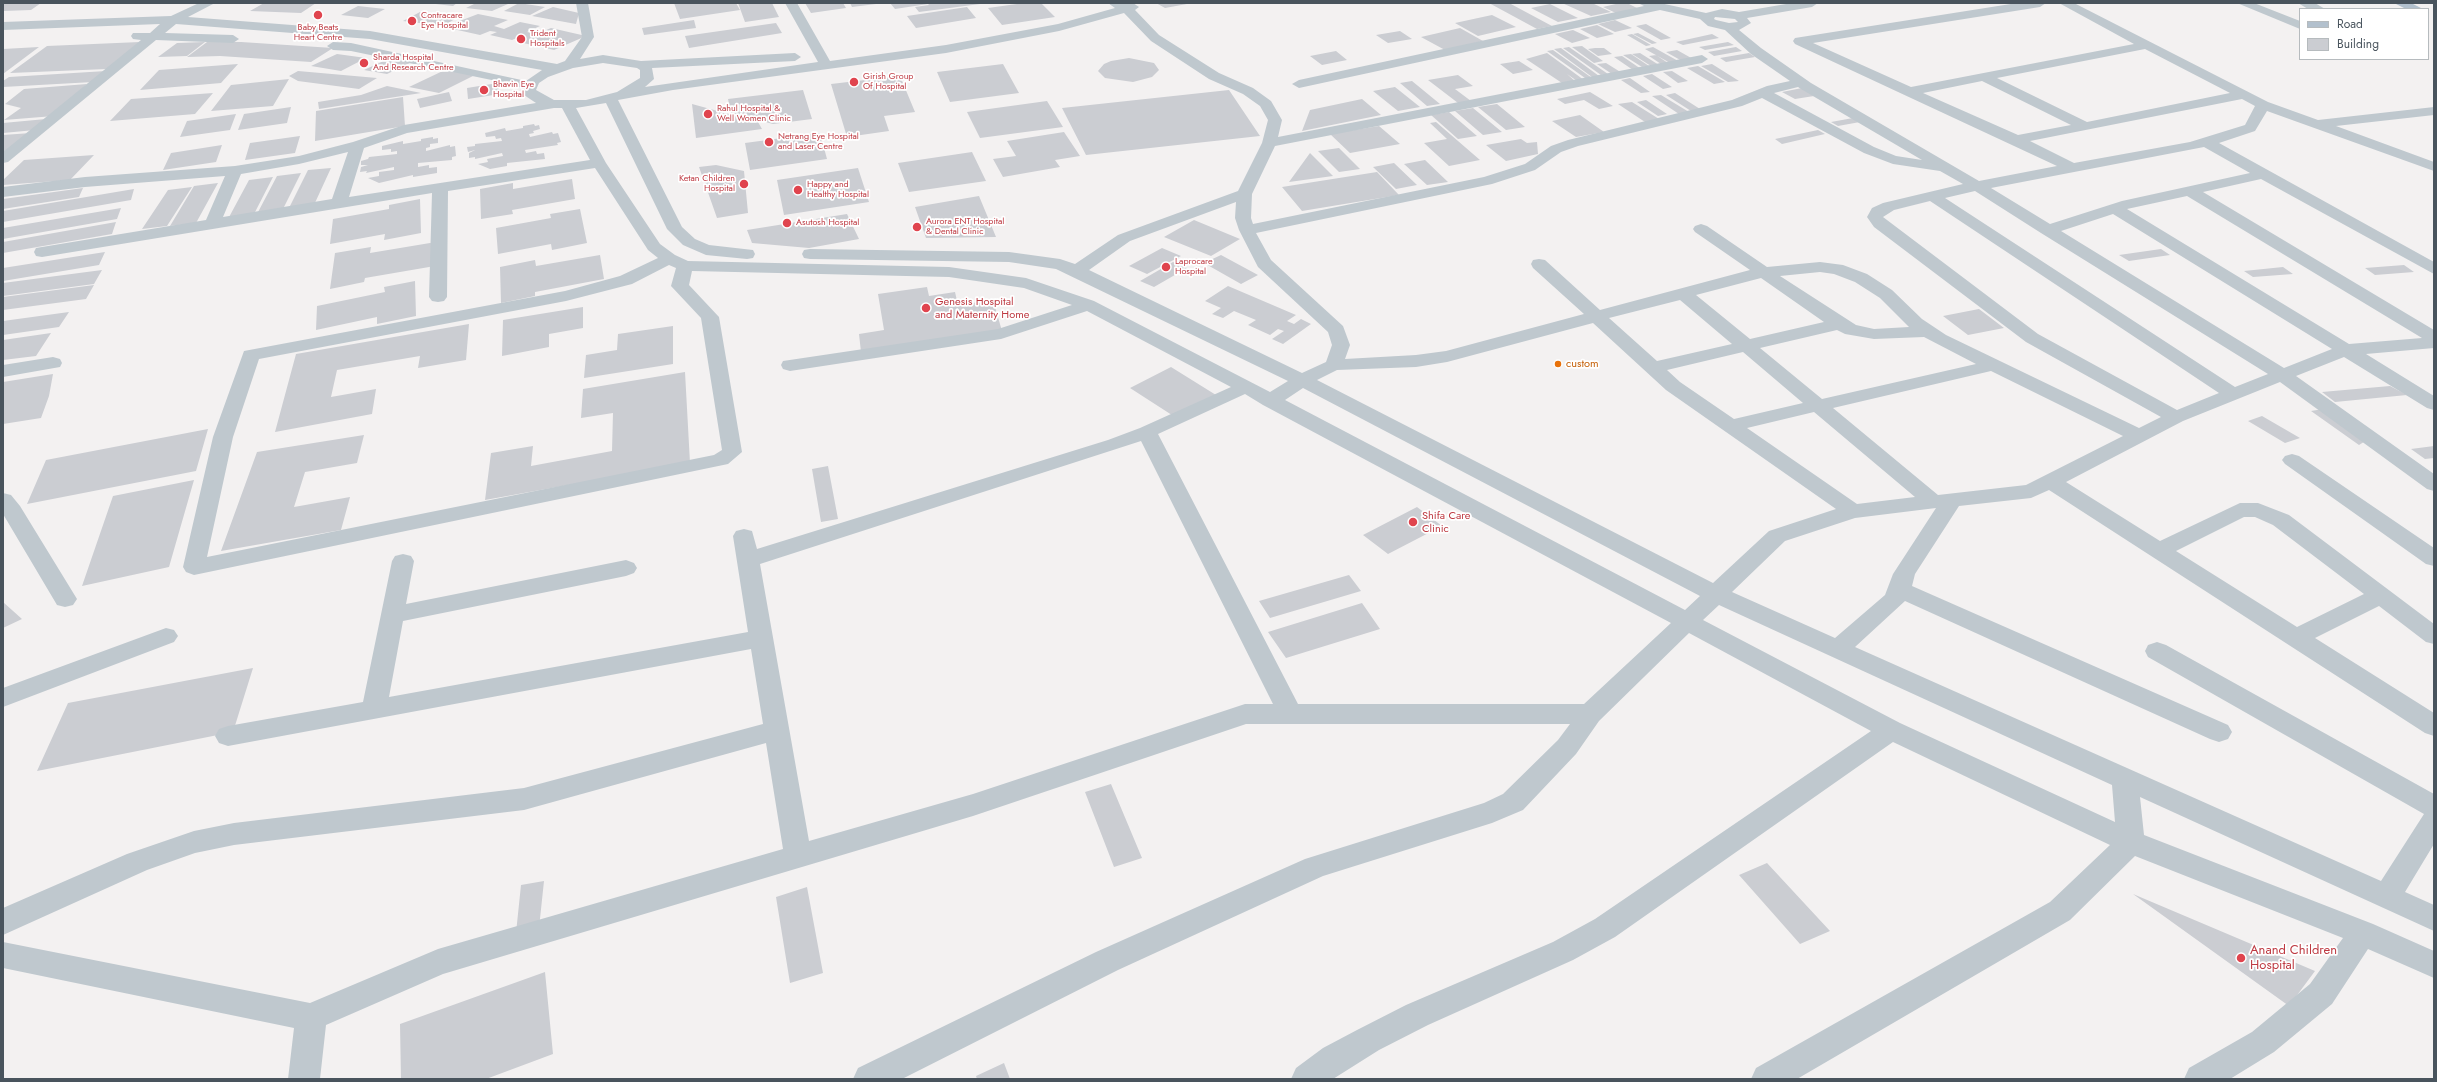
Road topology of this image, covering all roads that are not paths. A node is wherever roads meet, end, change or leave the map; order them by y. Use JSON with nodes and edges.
{"nodes":[{"id":1,"x":208,"y":3,"type":"edge"},
{"id":2,"x":582,"y":3,"type":"edge"},
{"id":3,"x":791,"y":3,"type":"edge"},
{"id":4,"x":1142,"y":3,"type":"edge"},
{"id":5,"x":1643,"y":3,"type":"edge"},
{"id":6,"x":1812,"y":3,"type":"edge"},
{"id":7,"x":2040,"y":3,"type":"edge"},
{"id":8,"x":2065,"y":3,"type":"edge"},
{"id":9,"x":2243,"y":3,"type":"edge"},
{"id":10,"x":2304,"y":3,"type":"edge"},
{"id":11,"x":2400,"y":3,"type":"edge"},
{"id":12,"x":1118,"y":5,"type":"edge"},
{"id":13,"x":1658,"y":7,"type":"junction"},
{"id":14,"x":2316,"y":8,"type":"edge"},
{"id":15,"x":2414,"y":8,"type":"edge"},
{"id":16,"x":174,"y":20,"type":"junction"},
{"id":17,"x":1734,"y":22,"type":"junction"},
{"id":18,"x":2299,"y":25,"type":"edge"},
{"id":19,"x":3,"y":26,"type":"edge"},
{"id":20,"x":154,"y":35,"type":"junction"},
{"id":21,"x":122,"y":36,"type":"dead end"},
{"id":22,"x":949,"y":36,"type":"dead end"},
{"id":23,"x":588,"y":37,"type":"junction"},
{"id":24,"x":934,"y":38,"type":"dead end"},
{"id":25,"x":243,"y":40,"type":"dead end"},
{"id":26,"x":320,"y":45,"type":"dead end"},
{"id":27,"x":2147,"y":45,"type":"junction"},
{"id":28,"x":1702,"y":59,"type":"dead end"},
{"id":29,"x":823,"y":60,"type":"junction"},
{"id":30,"x":636,"y":63,"type":"junction"},
{"id":31,"x":570,"y":64,"type":"junction"},
{"id":32,"x":555,"y":68,"type":"junction"},
{"id":33,"x":1984,"y":77,"type":"junction"},
{"id":34,"x":1800,"y":82,"type":"junction"},
{"id":35,"x":1299,"y":84,"type":"dead end"},
{"id":36,"x":529,"y":86,"type":"junction"},
{"id":37,"x":1910,"y":91,"type":"junction"},
{"id":38,"x":1764,"y":92,"type":"junction"},
{"id":39,"x":2243,"y":95,"type":"junction"},
{"id":40,"x":616,"y":97,"type":"junction"},
{"id":41,"x":561,"y":104,"type":"junction"},
{"id":42,"x":2263,"y":105,"type":"junction"},
{"id":43,"x":2434,"y":111,"type":"edge"},
{"id":44,"x":2315,"y":125,"type":"junction"},
{"id":45,"x":2085,"y":126,"type":"junction"},
{"id":46,"x":2016,"y":140,"type":"junction"},
{"id":47,"x":2206,"y":142,"type":"junction"},
{"id":48,"x":1269,"y":143,"type":"junction"},
{"id":49,"x":358,"y":145,"type":"junction"},
{"id":50,"x":3,"y":159,"type":"edge"},
{"id":51,"x":599,"y":164,"type":"junction"},
{"id":52,"x":2434,"y":166,"type":"edge"},
{"id":53,"x":1947,"y":168,"type":"junction"},
{"id":54,"x":2074,"y":169,"type":"junction"},
{"id":55,"x":235,"y":171,"type":"junction"},
{"id":56,"x":2264,"y":174,"type":"junction"},
{"id":57,"x":1976,"y":186,"type":"junction"},
{"id":58,"x":440,"y":188,"type":"junction"},
{"id":59,"x":2189,"y":190,"type":"junction"},
{"id":60,"x":3,"y":192,"type":"edge"},
{"id":61,"x":1244,"y":194,"type":"junction"},
{"id":62,"x":1932,"y":196,"type":"junction"},
{"id":63,"x":340,"y":203,"type":"junction"},
{"id":64,"x":2114,"y":208,"type":"junction"},
{"id":65,"x":213,"y":223,"type":"junction"},
{"id":66,"x":1701,"y":229,"type":"dead end"},
{"id":67,"x":1247,"y":230,"type":"junction"},
{"id":68,"x":2047,"y":230,"type":"junction"},
{"id":69,"x":42,"y":252,"type":"dead end"},
{"id":70,"x":677,"y":263,"type":"junction"},
{"id":71,"x":1539,"y":264,"type":"dead end"},
{"id":72,"x":2434,"y":269,"type":"edge"},
{"id":73,"x":1077,"y":271,"type":"junction"},
{"id":74,"x":1764,"y":272,"type":"junction"},
{"id":75,"x":1684,"y":294,"type":"junction"},
{"id":76,"x":438,"y":297,"type":"dead end"},
{"id":77,"x":1088,"y":305,"type":"junction"},
{"id":78,"x":1596,"y":317,"type":"junction"},
{"id":79,"x":1839,"y":324,"type":"junction"},
{"id":80,"x":1926,"y":331,"type":"junction"},
{"id":81,"x":2434,"y":338,"type":"edge"},
{"id":82,"x":2434,"y":343,"type":"edge"},
{"id":83,"x":1747,"y":346,"type":"junction"},
{"id":84,"x":2348,"y":350,"type":"junction"},
{"id":85,"x":53,"y":363,"type":"dead end"},
{"id":86,"x":790,"y":365,"type":"dead end"},
{"id":87,"x":1334,"y":365,"type":"junction"},
{"id":88,"x":1994,"y":365,"type":"junction"},
{"id":89,"x":1652,"y":368,"type":"junction"},
{"id":90,"x":3,"y":372,"type":"edge"},
{"id":91,"x":2281,"y":374,"type":"junction"},
{"id":92,"x":1302,"y":380,"type":"junction"},
{"id":93,"x":1246,"y":387,"type":"junction"},
{"id":94,"x":2232,"y":394,"type":"junction"},
{"id":95,"x":1270,"y":402,"type":"junction"},
{"id":96,"x":2434,"y":404,"type":"edge"},
{"id":97,"x":1819,"y":406,"type":"junction"},
{"id":98,"x":2176,"y":417,"type":"junction"},
{"id":99,"x":1729,"y":426,"type":"junction"},
{"id":100,"x":1147,"y":432,"type":"junction"},
{"id":101,"x":2139,"y":436,"type":"junction"},
{"id":102,"x":2292,"y":460,"type":"dead end"},
{"id":103,"x":2050,"y":481,"type":"junction"},
{"id":104,"x":2434,"y":484,"type":"edge"},
{"id":105,"x":3,"y":500,"type":"edge"},
{"id":106,"x":1944,"y":501,"type":"junction"},
{"id":107,"x":1853,"y":510,"type":"junction"},
{"id":108,"x":744,"y":536,"type":"dead end"},
{"id":109,"x":2159,"y":551,"type":"junction"},
{"id":110,"x":2434,"y":559,"type":"edge"},
{"id":111,"x":748,"y":560,"type":"junction"},
{"id":112,"x":403,"y":561,"type":"dead end"},
{"id":113,"x":626,"y":568,"type":"dead end"},
{"id":114,"x":1900,"y":590,"type":"junction"},
{"id":115,"x":1715,"y":594,"type":"junction"},
{"id":116,"x":2380,"y":596,"type":"junction"},
{"id":117,"x":65,"y":599,"type":"dead end"},
{"id":118,"x":393,"y":615,"type":"junction"},
{"id":119,"x":1686,"y":622,"type":"junction"},
{"id":120,"x":166,"y":636,"type":"dead end"},
{"id":121,"x":2434,"y":636,"type":"edge"},
{"id":122,"x":2297,"y":637,"type":"junction"},
{"id":123,"x":762,"y":638,"type":"junction"},
{"id":124,"x":1838,"y":649,"type":"junction"},
{"id":125,"x":2157,"y":651,"type":"dead end"},
{"id":126,"x":3,"y":698,"type":"edge"},
{"id":127,"x":374,"y":709,"type":"junction"},
{"id":128,"x":1290,"y":714,"type":"junction"},
{"id":129,"x":1590,"y":714,"type":"junction"},
{"id":130,"x":2434,"y":726,"type":"edge"},
{"id":131,"x":777,"y":730,"type":"junction"},
{"id":132,"x":1891,"y":730,"type":"junction"},
{"id":133,"x":2219,"y":732,"type":"dead end"},
{"id":134,"x":228,"y":736,"type":"dead end"},
{"id":135,"x":2125,"y":780,"type":"junction"},
{"id":136,"x":2434,"y":807,"type":"edge"},
{"id":137,"x":2434,"y":821,"type":"edge"},
{"id":138,"x":2132,"y":842,"type":"junction"},
{"id":139,"x":798,"y":856,"type":"junction"},
{"id":140,"x":2386,"y":897,"type":"junction"},
{"id":141,"x":2434,"y":918,"type":"edge"},
{"id":142,"x":3,"y":922,"type":"edge"},
{"id":143,"x":2363,"y":933,"type":"junction"},
{"id":144,"x":3,"y":955,"type":"edge"},
{"id":145,"x":2434,"y":965,"type":"edge"},
{"id":146,"x":311,"y":1017,"type":"junction"},
{"id":147,"x":304,"y":1079,"type":"edge"},
{"id":148,"x":869,"y":1079,"type":"edge"},
{"id":149,"x":1307,"y":1079,"type":"edge"},
{"id":150,"x":1767,"y":1079,"type":"edge"},
{"id":151,"x":2200,"y":1079,"type":"edge"}],
"edges":[{"from":1,"to":16,"type":"street"},
{"from":2,"to":23,"type":"street"},
{"from":3,"to":29,"type":"street"},
{"from":4,"to":12,"type":"street"},
{"from":5,"to":13,"type":"street"},
{"from":6,"to":17,"type":"street"},
{"from":7,"to":37,"type":"street"},
{"from":8,"to":27,"type":"street"},
{"from":9,"to":18,"type":"street"},
{"from":10,"to":14,"type":"street"},
{"from":11,"to":15,"type":"main road"},
{"from":12,"to":22,"type":"street"},
{"from":12,"to":29,"type":"street"},
{"from":12,"to":48,"type":"street"},
{"from":13,"to":17,"type":"street"},
{"from":13,"to":35,"type":"street"},
{"from":16,"to":19,"type":"street"},
{"from":16,"to":20,"type":"street"},
{"from":16,"to":32,"type":"street"},
{"from":17,"to":34,"type":"street"},
{"from":20,"to":21,"type":"street"},
{"from":20,"to":25,"type":"street"},
{"from":20,"to":50,"type":"street"},
{"from":23,"to":30,"type":"street"},
{"from":23,"to":31,"type":"street"},
{"from":24,"to":29,"type":"street"},
{"from":26,"to":36,"type":"street"},
{"from":27,"to":33,"type":"street"},
{"from":27,"to":39,"type":"street"},
{"from":28,"to":48,"type":"street"},
{"from":29,"to":30,"type":"street"},
{"from":29,"to":40,"type":"street"},
{"from":30,"to":31,"type":"street"},
{"from":30,"to":40,"type":"street"},
{"from":31,"to":32,"type":"street"},
{"from":32,"to":36,"type":"street"},
{"from":33,"to":37,"type":"street"},
{"from":33,"to":45,"type":"street"},
{"from":34,"to":38,"type":"street"},
{"from":34,"to":53,"type":"street"},
{"from":36,"to":41,"type":"street"},
{"from":37,"to":46,"type":"street"},
{"from":38,"to":53,"type":"street"},
{"from":38,"to":67,"type":"street"},
{"from":39,"to":42,"type":"street"},
{"from":39,"to":45,"type":"street"},
{"from":40,"to":41,"type":"street"},
{"from":40,"to":73,"type":"street"},
{"from":41,"to":49,"type":"street"},
{"from":41,"to":51,"type":"street"},
{"from":42,"to":44,"type":"street"},
{"from":42,"to":47,"type":"street"},
{"from":43,"to":44,"type":"street"},
{"from":44,"to":52,"type":"street"},
{"from":45,"to":46,"type":"street"},
{"from":46,"to":54,"type":"street"},
{"from":47,"to":54,"type":"street"},
{"from":47,"to":56,"type":"street"},
{"from":48,"to":61,"type":"street"},
{"from":49,"to":55,"type":"street"},
{"from":49,"to":63,"type":"street"},
{"from":51,"to":58,"type":"street"},
{"from":51,"to":70,"type":"street"},
{"from":53,"to":57,"type":"street"},
{"from":54,"to":57,"type":"street"},
{"from":55,"to":60,"type":"street"},
{"from":55,"to":65,"type":"street"},
{"from":56,"to":59,"type":"street"},
{"from":56,"to":72,"type":"street"},
{"from":57,"to":62,"type":"street"},
{"from":57,"to":68,"type":"street"},
{"from":58,"to":63,"type":"street"},
{"from":58,"to":76,"type":"street"},
{"from":59,"to":64,"type":"street"},
{"from":59,"to":81,"type":"street"},
{"from":61,"to":67,"type":"street"},
{"from":61,"to":73,"type":"street"},
{"from":62,"to":94,"type":"street"},
{"from":62,"to":98,"type":"street"},
{"from":63,"to":65,"type":"street"},
{"from":64,"to":68,"type":"street"},
{"from":64,"to":84,"type":"street"},
{"from":65,"to":69,"type":"street"},
{"from":66,"to":74,"type":"street"},
{"from":67,"to":87,"type":"street"},
{"from":68,"to":91,"type":"street"},
{"from":70,"to":70,"type":"street"},
{"from":70,"to":77,"type":"street"},
{"from":71,"to":78,"type":"street"},
{"from":73,"to":92,"type":"street"},
{"from":74,"to":75,"type":"street"},
{"from":74,"to":79,"type":"street"},
{"from":74,"to":80,"type":"street"},
{"from":75,"to":78,"type":"street"},
{"from":75,"to":83,"type":"street"},
{"from":77,"to":86,"type":"street"},
{"from":77,"to":93,"type":"street"},
{"from":78,"to":87,"type":"street"},
{"from":78,"to":89,"type":"street"},
{"from":79,"to":80,"type":"street"},
{"from":79,"to":83,"type":"street"},
{"from":80,"to":88,"type":"street"},
{"from":82,"to":84,"type":"street"},
{"from":83,"to":89,"type":"street"},
{"from":83,"to":97,"type":"street"},
{"from":84,"to":91,"type":"street"},
{"from":84,"to":96,"type":"street"},
{"from":85,"to":90,"type":"street"},
{"from":87,"to":92,"type":"street"},
{"from":88,"to":97,"type":"street"},
{"from":88,"to":101,"type":"street"},
{"from":89,"to":99,"type":"street"},
{"from":91,"to":94,"type":"street"},
{"from":91,"to":104,"type":"street"},
{"from":92,"to":95,"type":"street"},
{"from":92,"to":115,"type":"street"},
{"from":93,"to":95,"type":"street"},
{"from":93,"to":100,"type":"street"},
{"from":94,"to":98,"type":"street"},
{"from":95,"to":119,"type":"street"},
{"from":97,"to":99,"type":"street"},
{"from":97,"to":106,"type":"street"},
{"from":98,"to":101,"type":"street"},
{"from":99,"to":107,"type":"street"},
{"from":100,"to":111,"type":"street"},
{"from":100,"to":128,"type":"street"},
{"from":101,"to":103,"type":"street"},
{"from":102,"to":110,"type":"street"},
{"from":103,"to":106,"type":"street"},
{"from":103,"to":109,"type":"street"},
{"from":105,"to":117,"type":"street"},
{"from":106,"to":107,"type":"street"},
{"from":106,"to":114,"type":"street"},
{"from":107,"to":115,"type":"street"},
{"from":108,"to":111,"type":"street"},
{"from":109,"to":116,"type":"street"},
{"from":109,"to":122,"type":"street"},
{"from":111,"to":123,"type":"street"},
{"from":112,"to":118,"type":"street"},
{"from":113,"to":118,"type":"street"},
{"from":114,"to":124,"type":"street"},
{"from":114,"to":133,"type":"street"},
{"from":115,"to":119,"type":"street"},
{"from":115,"to":124,"type":"street"},
{"from":116,"to":121,"type":"street"},
{"from":116,"to":122,"type":"street"},
{"from":118,"to":127,"type":"street"},
{"from":119,"to":129,"type":"street"},
{"from":119,"to":132,"type":"street"},
{"from":120,"to":126,"type":"street"},
{"from":122,"to":130,"type":"street"},
{"from":123,"to":127,"type":"street"},
{"from":123,"to":131,"type":"street"},
{"from":124,"to":135,"type":"street"},
{"from":125,"to":136,"type":"street"},
{"from":127,"to":134,"type":"street"},
{"from":128,"to":129,"type":"street"},
{"from":128,"to":139,"type":"street"},
{"from":129,"to":148,"type":"street"},
{"from":131,"to":139,"type":"street"},
{"from":131,"to":142,"type":"street"},
{"from":132,"to":138,"type":"street"},
{"from":132,"to":149,"type":"street"},
{"from":135,"to":138,"type":"street"},
{"from":135,"to":140,"type":"street"},
{"from":137,"to":140,"type":"street"},
{"from":138,"to":143,"type":"street"},
{"from":138,"to":150,"type":"street"},
{"from":139,"to":146,"type":"street"},
{"from":140,"to":141,"type":"street"},
{"from":143,"to":145,"type":"street"},
{"from":143,"to":151,"type":"street"},
{"from":144,"to":146,"type":"street"},
{"from":146,"to":147,"type":"street"}]}
